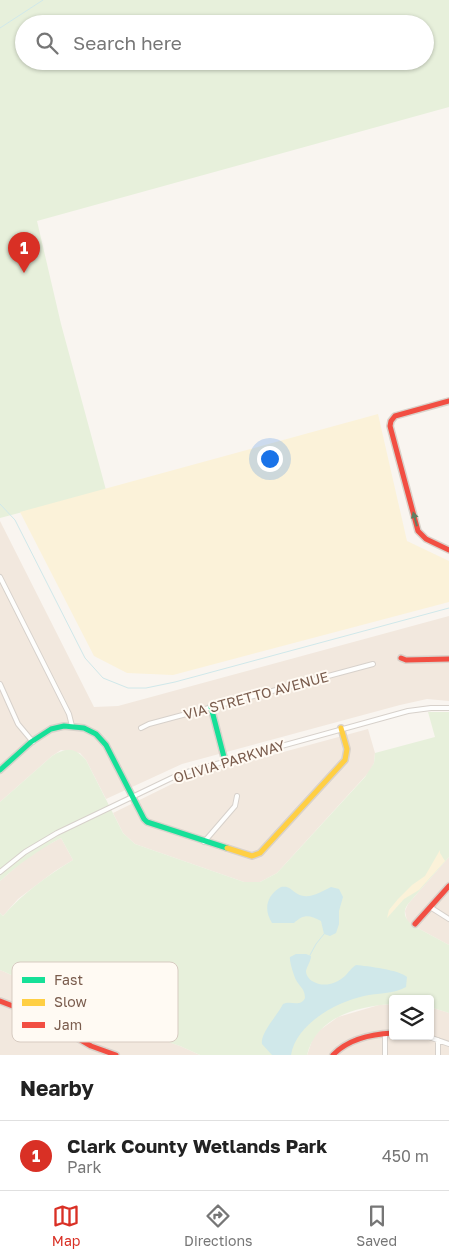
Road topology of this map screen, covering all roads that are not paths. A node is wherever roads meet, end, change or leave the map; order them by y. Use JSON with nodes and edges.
{"nodes":[{"id":1,"x":449,"y":401,"type":"edge"},
{"id":2,"x":449,"y":550,"type":"edge"},
{"id":3,"x":0,"y":577,"type":"edge"},
{"id":4,"x":401,"y":658,"type":"dead end"},
{"id":5,"x":449,"y":659,"type":"edge"},
{"id":6,"x":373,"y":664,"type":"dead end"},
{"id":7,"x":0,"y":684,"type":"edge"},
{"id":8,"x":211,"y":707,"type":"junction"},
{"id":9,"x":449,"y":708,"type":"edge"},
{"id":10,"x":72,"y":726,"type":"junction"},
{"id":11,"x":141,"y":728,"type":"dead end"},
{"id":12,"x":341,"y":728,"type":"junction"},
{"id":13,"x":33,"y":742,"type":"junction"},
{"id":14,"x":225,"y":760,"type":"junction"},
{"id":15,"x":0,"y":770,"type":"edge"},
{"id":16,"x":132,"y":796,"type":"junction"},
{"id":17,"x":237,"y":796,"type":"dead end"},
{"id":18,"x":204,"y":842,"type":"junction"},
{"id":19,"x":0,"y":872,"type":"edge"},
{"id":20,"x":449,"y":886,"type":"edge"},
{"id":21,"x":430,"y":907,"type":"junction"},
{"id":22,"x":449,"y":919,"type":"edge"},
{"id":23,"x":415,"y":924,"type":"dead end"},
{"id":24,"x":0,"y":1000,"type":"edge"},
{"id":25,"x":12,"y":1005,"type":"edge"},
{"id":26,"x":389,"y":1032,"type":"edge"},
{"id":27,"x":385,"y":1033,"type":"junction"},
{"id":28,"x":434,"y":1039,"type":"edge"},
{"id":29,"x":438,"y":1040,"type":"junction"},
{"id":30,"x":84,"y":1042,"type":"edge"},
{"id":31,"x":449,"y":1044,"type":"edge"},
{"id":32,"x":116,"y":1055,"type":"edge"},
{"id":33,"x":333,"y":1055,"type":"edge"},
{"id":34,"x":385,"y":1055,"type":"edge"},
{"id":35,"x":438,"y":1055,"type":"edge"}],
"edges":[{"from":2,"to":1,"type":"street","one_way":true},
{"from":3,"to":10,"type":"street"},
{"from":4,"to":5,"type":"street"},
{"from":6,"to":8,"type":"street","name":"VIA STRETTO AVENUE"},
{"from":7,"to":13,"type":"street"},
{"from":8,"to":11,"type":"street","name":"VIA STRETTO AVENUE"},
{"from":8,"to":14,"type":"street"},
{"from":9,"to":12,"type":"street","name":"OLIVIA PARKWAY"},
{"from":10,"to":13,"type":"street"},
{"from":10,"to":16,"type":"street"},
{"from":12,"to":14,"type":"street","name":"OLIVIA PARKWAY"},
{"from":12,"to":18,"type":"street"},
{"from":13,"to":15,"type":"street"},
{"from":14,"to":16,"type":"street","name":"OLIVIA PARKWAY"},
{"from":16,"to":18,"type":"street"},
{"from":16,"to":19,"type":"street","name":"OLIVIA PARKWAY"},
{"from":17,"to":18,"type":"street"},
{"from":20,"to":21,"type":"street"},
{"from":21,"to":22,"type":"street"},
{"from":21,"to":23,"type":"street"},
{"from":24,"to":25,"type":"street"},
{"from":26,"to":27,"type":"street"},
{"from":27,"to":33,"type":"street"},
{"from":27,"to":34,"type":"street"},
{"from":28,"to":29,"type":"street"},
{"from":29,"to":31,"type":"street"},
{"from":29,"to":35,"type":"street"},
{"from":30,"to":32,"type":"street"}]}
